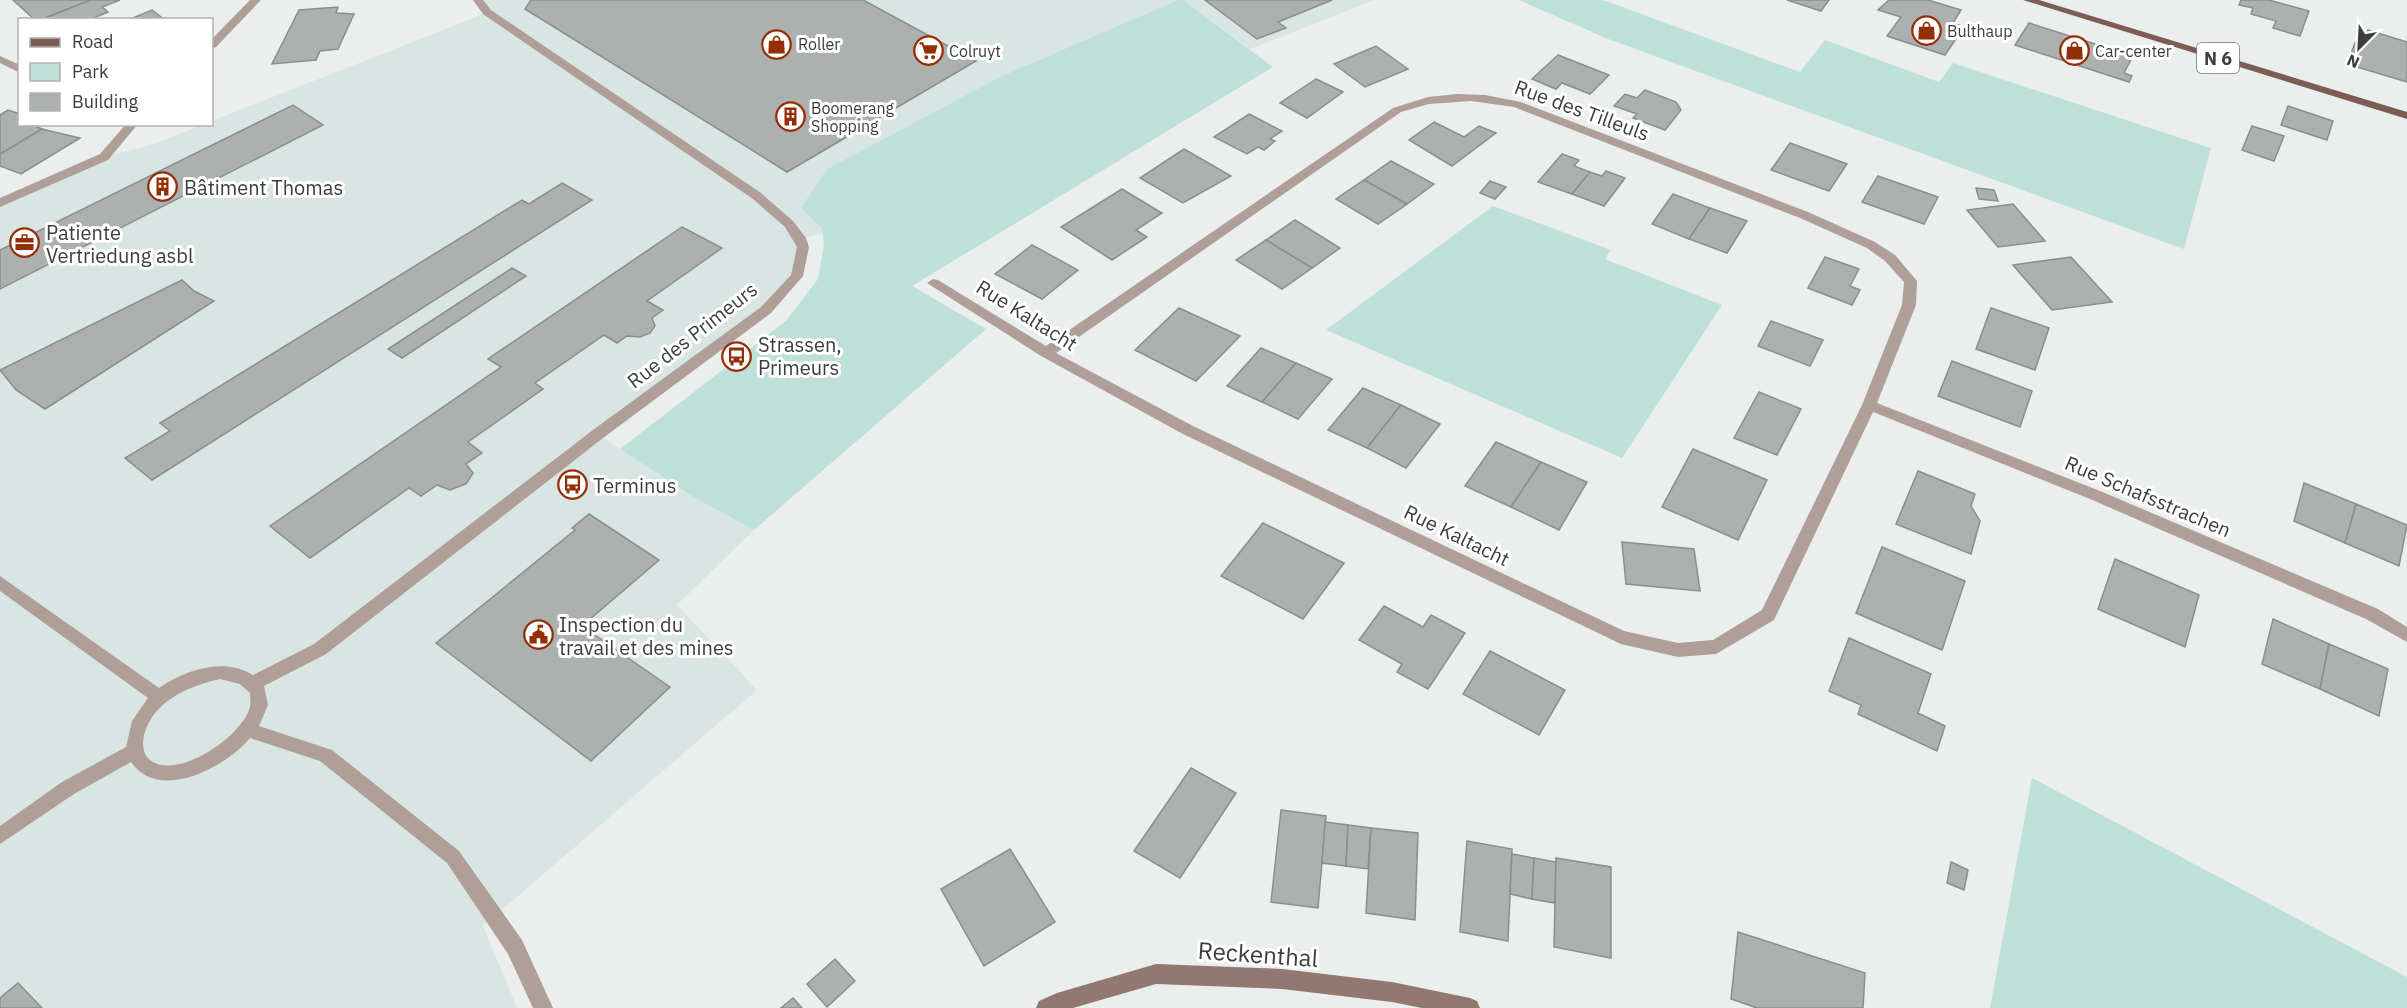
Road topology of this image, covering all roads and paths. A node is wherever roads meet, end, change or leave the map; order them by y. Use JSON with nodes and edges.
{"nodes":[{"id":1,"x":255,"y":0,"type":"edge"},
{"id":2,"x":478,"y":0,"type":"edge"},
{"id":3,"x":2028,"y":0,"type":"edge"},
{"id":4,"x":213,"y":44,"type":"edge"},
{"id":5,"x":0,"y":59,"type":"edge"},
{"id":6,"x":18,"y":69,"type":"edge"},
{"id":7,"x":2407,"y":116,"type":"edge"},
{"id":8,"x":131,"y":126,"type":"edge"},
{"id":9,"x":0,"y":203,"type":"edge"},
{"id":10,"x":933,"y":283,"type":"dead end"},
{"id":11,"x":1046,"y":353,"type":"junction"},
{"id":12,"x":1869,"y":405,"type":"junction"},
{"id":13,"x":0,"y":582,"type":"edge"},
{"id":14,"x":2407,"y":635,"type":"edge"},
{"id":15,"x":253,"y":683,"type":"junction"},
{"id":16,"x":159,"y":698,"type":"junction"},
{"id":17,"x":249,"y":730,"type":"junction"},
{"id":18,"x":133,"y":752,"type":"junction"},
{"id":19,"x":0,"y":836,"type":"edge"},
{"id":20,"x":543,"y":1008,"type":"edge"},
{"id":21,"x":1046,"y":1008,"type":"edge"},
{"id":22,"x":1470,"y":1008,"type":"edge"}],
"edges":[{"from":1,"to":4,"type":"street"},
{"from":2,"to":15,"type":"street","name":"Rue des Primeurs"},
{"from":3,"to":7,"type":"main road","number":"N 6"},
{"from":5,"to":6,"type":"street"},
{"from":8,"to":9,"type":"street"},
{"from":10,"to":11,"type":"street","name":"Rue Kaltacht"},
{"from":11,"to":12,"type":"street","name":"Rue Kaltacht"},
{"from":11,"to":12,"type":"street","name":"Rue des Tilleuls"},
{"from":12,"to":14,"type":"street","name":"Rue Schafsstrachen"},
{"from":13,"to":16,"type":"street"},
{"from":15,"to":16,"type":"street"},
{"from":15,"to":17,"type":"street"},
{"from":16,"to":18,"type":"street"},
{"from":17,"to":18,"type":"street"},
{"from":17,"to":20,"type":"street"},
{"from":18,"to":19,"type":"street"},
{"from":21,"to":22,"type":"main road","name":"Reckenthal"}]}
